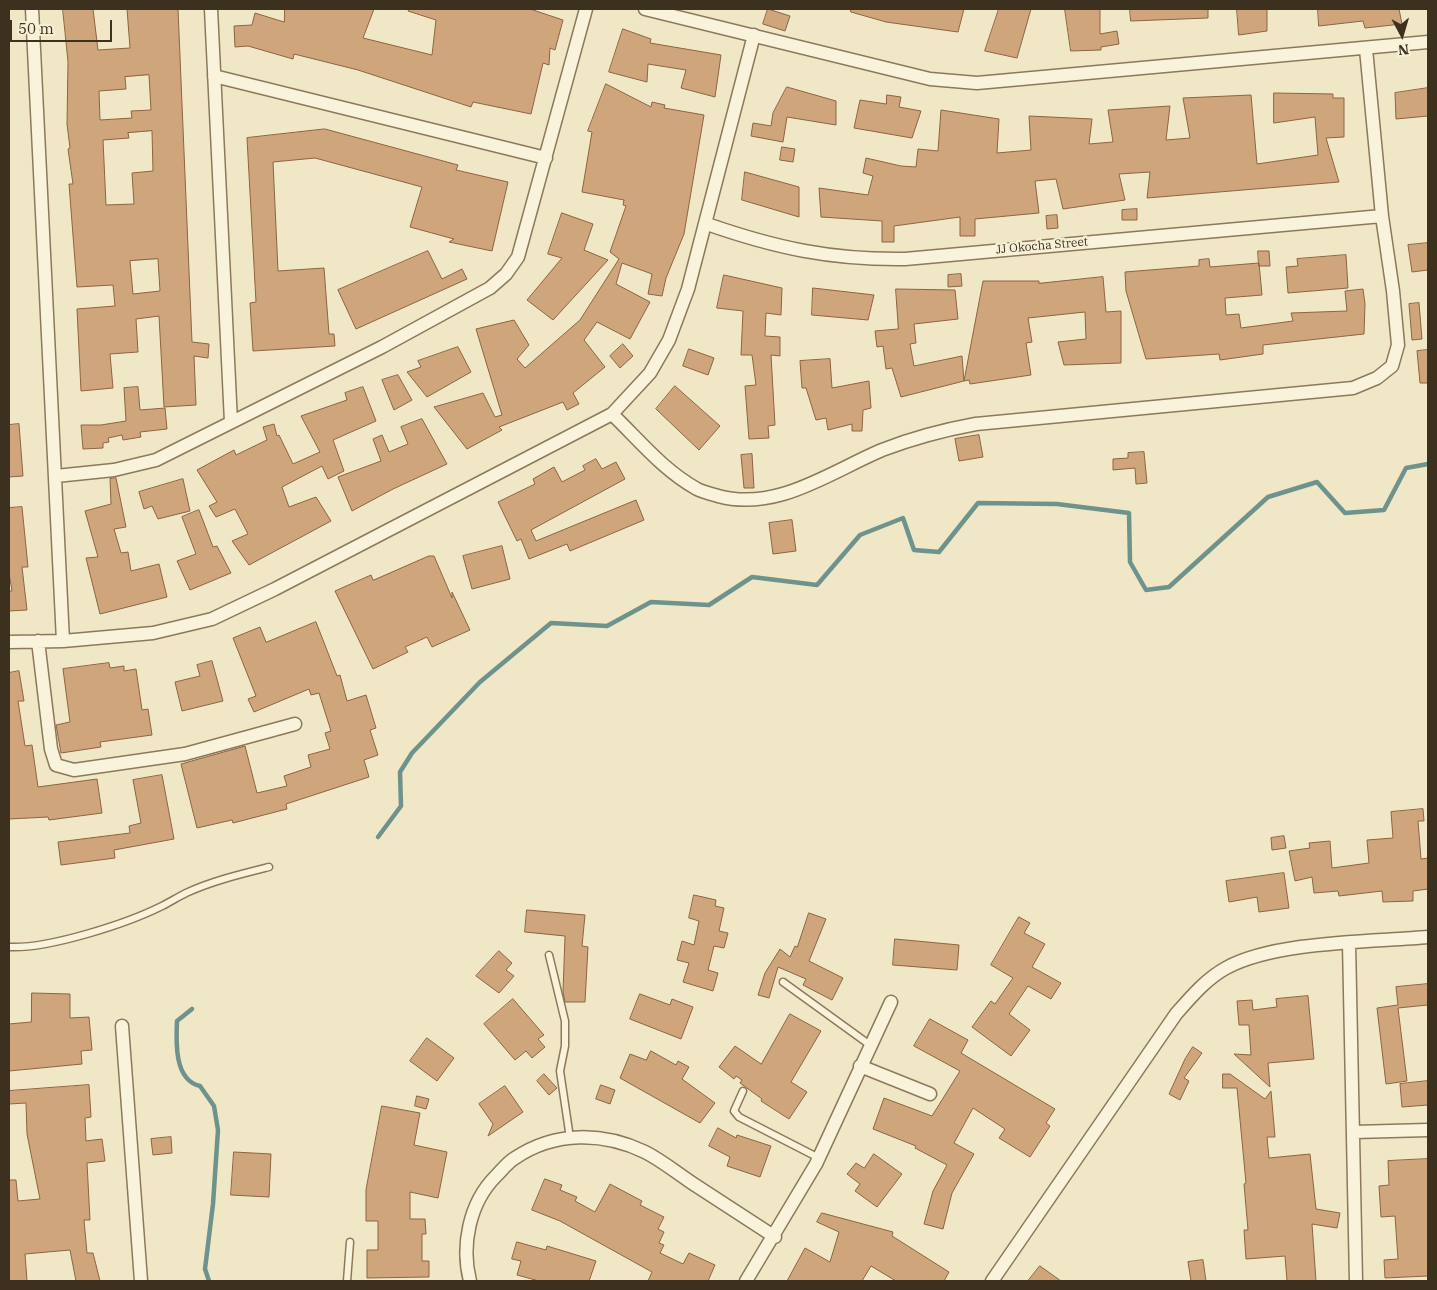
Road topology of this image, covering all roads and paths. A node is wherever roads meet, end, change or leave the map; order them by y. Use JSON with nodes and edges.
{"nodes":[{"id":1,"x":32,"y":9,"type":"edge"},
{"id":2,"x":211,"y":9,"type":"edge"},
{"id":3,"x":586,"y":9,"type":"edge"},
{"id":4,"x":645,"y":9,"type":"edge"},
{"id":5,"x":754,"y":35,"type":"junction"},
{"id":6,"x":1428,"y":42,"type":"edge"},
{"id":7,"x":1366,"y":49,"type":"junction"},
{"id":8,"x":214,"y":76,"type":"junction"},
{"id":9,"x":546,"y":158,"type":"junction"},
{"id":10,"x":1382,"y":216,"type":"junction"},
{"id":11,"x":707,"y":224,"type":"junction"},
{"id":12,"x":612,"y":414,"type":"junction"},
{"id":13,"x":231,"y":422,"type":"junction"},
{"id":14,"x":56,"y":476,"type":"junction"},
{"id":15,"x":63,"y":640,"type":"junction"},
{"id":16,"x":38,"y":641,"type":"junction"},
{"id":17,"x":9,"y":642,"type":"edge"},
{"id":18,"x":295,"y":724,"type":"dead end"},
{"id":19,"x":269,"y":867,"type":"dead end"},
{"id":20,"x":1428,"y":937,"type":"edge"},
{"id":21,"x":1349,"y":943,"type":"junction"},
{"id":22,"x":9,"y":947,"type":"edge"},
{"id":23,"x":549,"y":956,"type":"dead end"},
{"id":24,"x":783,"y":982,"type":"dead end"},
{"id":25,"x":891,"y":1002,"type":"dead end"},
{"id":26,"x":122,"y":1026,"type":"dead end"},
{"id":27,"x":870,"y":1045,"type":"junction"},
{"id":28,"x":860,"y":1066,"type":"junction"},
{"id":29,"x":743,"y":1091,"type":"dead end"},
{"id":30,"x":930,"y":1094,"type":"dead end"},
{"id":31,"x":1428,"y":1130,"type":"edge"},
{"id":32,"x":1354,"y":1132,"type":"junction"},
{"id":33,"x":570,"y":1138,"type":"junction"},
{"id":34,"x":819,"y":1158,"type":"junction"},
{"id":35,"x":775,"y":1237,"type":"junction"},
{"id":36,"x":350,"y":1242,"type":"dead end"},
{"id":37,"x":141,"y":1281,"type":"edge"},
{"id":38,"x":347,"y":1281,"type":"edge"},
{"id":39,"x":470,"y":1281,"type":"edge"},
{"id":40,"x":746,"y":1281,"type":"edge"},
{"id":41,"x":992,"y":1281,"type":"edge"},
{"id":42,"x":1356,"y":1281,"type":"edge"}],
"edges":[{"from":1,"to":14,"type":"street"},
{"from":2,"to":8,"type":"street"},
{"from":3,"to":9,"type":"street"},
{"from":4,"to":5,"type":"street"},
{"from":5,"to":7,"type":"street"},
{"from":5,"to":11,"type":"street"},
{"from":6,"to":7,"type":"street"},
{"from":7,"to":10,"type":"street"},
{"from":8,"to":9,"type":"street"},
{"from":8,"to":13,"type":"street"},
{"from":9,"to":13,"type":"street"},
{"from":10,"to":11,"type":"street","name":"JJ Okocha Street"},
{"from":10,"to":12,"type":"street"},
{"from":11,"to":12,"type":"street"},
{"from":12,"to":15,"type":"street"},
{"from":13,"to":14,"type":"street"},
{"from":14,"to":15,"type":"street"},
{"from":15,"to":16,"type":"street"},
{"from":16,"to":17,"type":"street"},
{"from":16,"to":18,"type":"street"},
{"from":19,"to":22,"type":"lane"},
{"from":20,"to":21,"type":"street"},
{"from":21,"to":32,"type":"street"},
{"from":21,"to":41,"type":"street"},
{"from":23,"to":33,"type":"lane"},
{"from":24,"to":27,"type":"lane"},
{"from":25,"to":27,"type":"street"},
{"from":26,"to":37,"type":"street"},
{"from":27,"to":28,"type":"street"},
{"from":28,"to":30,"type":"street"},
{"from":28,"to":34,"type":"street"},
{"from":29,"to":34,"type":"lane"},
{"from":31,"to":32,"type":"street"},
{"from":32,"to":42,"type":"street"},
{"from":33,"to":35,"type":"street"},
{"from":33,"to":39,"type":"street"},
{"from":34,"to":35,"type":"street"},
{"from":35,"to":40,"type":"street"},
{"from":36,"to":38,"type":"lane"}]}
